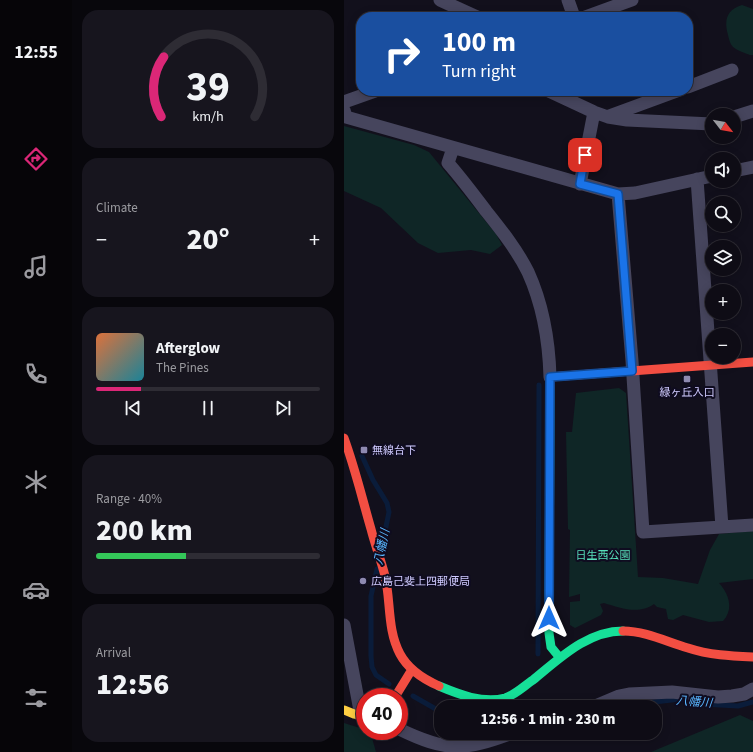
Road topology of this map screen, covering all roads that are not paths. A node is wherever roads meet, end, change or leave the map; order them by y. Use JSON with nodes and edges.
{"nodes":[{"id":1,"x":440,"y":0,"type":"edge"},
{"id":2,"x":568,"y":0,"type":"edge"},
{"id":3,"x":632,"y":0,"type":"edge"},
{"id":4,"x":466,"y":12,"type":"edge"},
{"id":5,"x":572,"y":12,"type":"edge"},
{"id":6,"x":599,"y":12,"type":"edge"},
{"id":7,"x":732,"y":70,"type":"dead end"},
{"id":8,"x":693,"y":85,"type":"edge"},
{"id":9,"x":361,"y":96,"type":"edge"},
{"id":10,"x":560,"y":96,"type":"edge"},
{"id":11,"x":664,"y":96,"type":"edge"},
{"id":12,"x":344,"y":102,"type":"edge"},
{"id":13,"x":344,"y":110,"type":"edge"},
{"id":14,"x":753,"y":111,"type":"edge"},
{"id":15,"x":594,"y":112,"type":"junction"},
{"id":16,"x":741,"y":115,"type":"edge"},
{"id":17,"x":608,"y":117,"type":"junction"},
{"id":18,"x":705,"y":124,"type":"edge"},
{"id":19,"x":453,"y":148,"type":"junction"},
{"id":20,"x":753,"y":167,"type":"edge"},
{"id":21,"x":741,"y":170,"type":"edge"},
{"id":22,"x":705,"y":177,"type":"edge"},
{"id":23,"x":697,"y":179,"type":"junction"},
{"id":24,"x":580,"y":184,"type":"junction"},
{"id":25,"x":618,"y":194,"type":"junction"},
{"id":26,"x":753,"y":362,"type":"edge"},
{"id":27,"x":711,"y":365,"type":"junction"},
{"id":28,"x":632,"y":371,"type":"junction"},
{"id":29,"x":550,"y":377,"type":"junction"},
{"id":30,"x":344,"y":438,"type":"edge"},
{"id":31,"x":753,"y":524,"type":"edge"},
{"id":32,"x":722,"y":527,"type":"junction"},
{"id":33,"x":344,"y":625,"type":"edge"},
{"id":34,"x":753,"y":657,"type":"edge"},
{"id":35,"x":560,"y":658,"type":"junction"},
{"id":36,"x":411,"y":671,"type":"junction"},
{"id":37,"x":357,"y":688,"type":"edge"},
{"id":38,"x":401,"y":688,"type":"edge"},
{"id":39,"x":753,"y":689,"type":"edge"},
{"id":40,"x":610,"y":700,"type":"edge"},
{"id":41,"x":344,"y":710,"type":"edge"},
{"id":42,"x":356,"y":714,"type":"edge"},
{"id":43,"x":408,"y":734,"type":"edge"},
{"id":44,"x":491,"y":740,"type":"edge"}],
"edges":[{"from":1,"to":4,"type":"street"},
{"from":2,"to":5,"type":"street"},
{"from":3,"to":6,"type":"street"},
{"from":7,"to":8,"type":"street"},
{"from":9,"to":12,"type":"street"},
{"from":10,"to":15,"type":"street"},
{"from":11,"to":17,"type":"street"},
{"from":13,"to":19,"type":"street"},
{"from":14,"to":16,"type":"street"},
{"from":15,"to":17,"type":"street"},
{"from":15,"to":24,"type":"street"},
{"from":17,"to":18,"type":"street"},
{"from":19,"to":24,"type":"street"},
{"from":19,"to":29,"type":"street"},
{"from":20,"to":21,"type":"street"},
{"from":22,"to":23,"type":"street"},
{"from":23,"to":25,"type":"street"},
{"from":23,"to":27,"type":"street"},
{"from":24,"to":25,"type":"street"},
{"from":25,"to":28,"type":"street"},
{"from":26,"to":27,"type":"street"},
{"from":27,"to":28,"type":"street"},
{"from":27,"to":32,"type":"street"},
{"from":28,"to":29,"type":"street"},
{"from":28,"to":32,"type":"street"},
{"from":29,"to":35,"type":"street"},
{"from":30,"to":36,"type":"street"},
{"from":31,"to":32,"type":"street"},
{"from":33,"to":37,"type":"street"},
{"from":34,"to":35,"type":"street"},
{"from":35,"to":36,"type":"street"},
{"from":36,"to":38,"type":"street"},
{"from":39,"to":40,"type":"street"},
{"from":41,"to":42,"type":"street"},
{"from":43,"to":44,"type":"street"}]}
